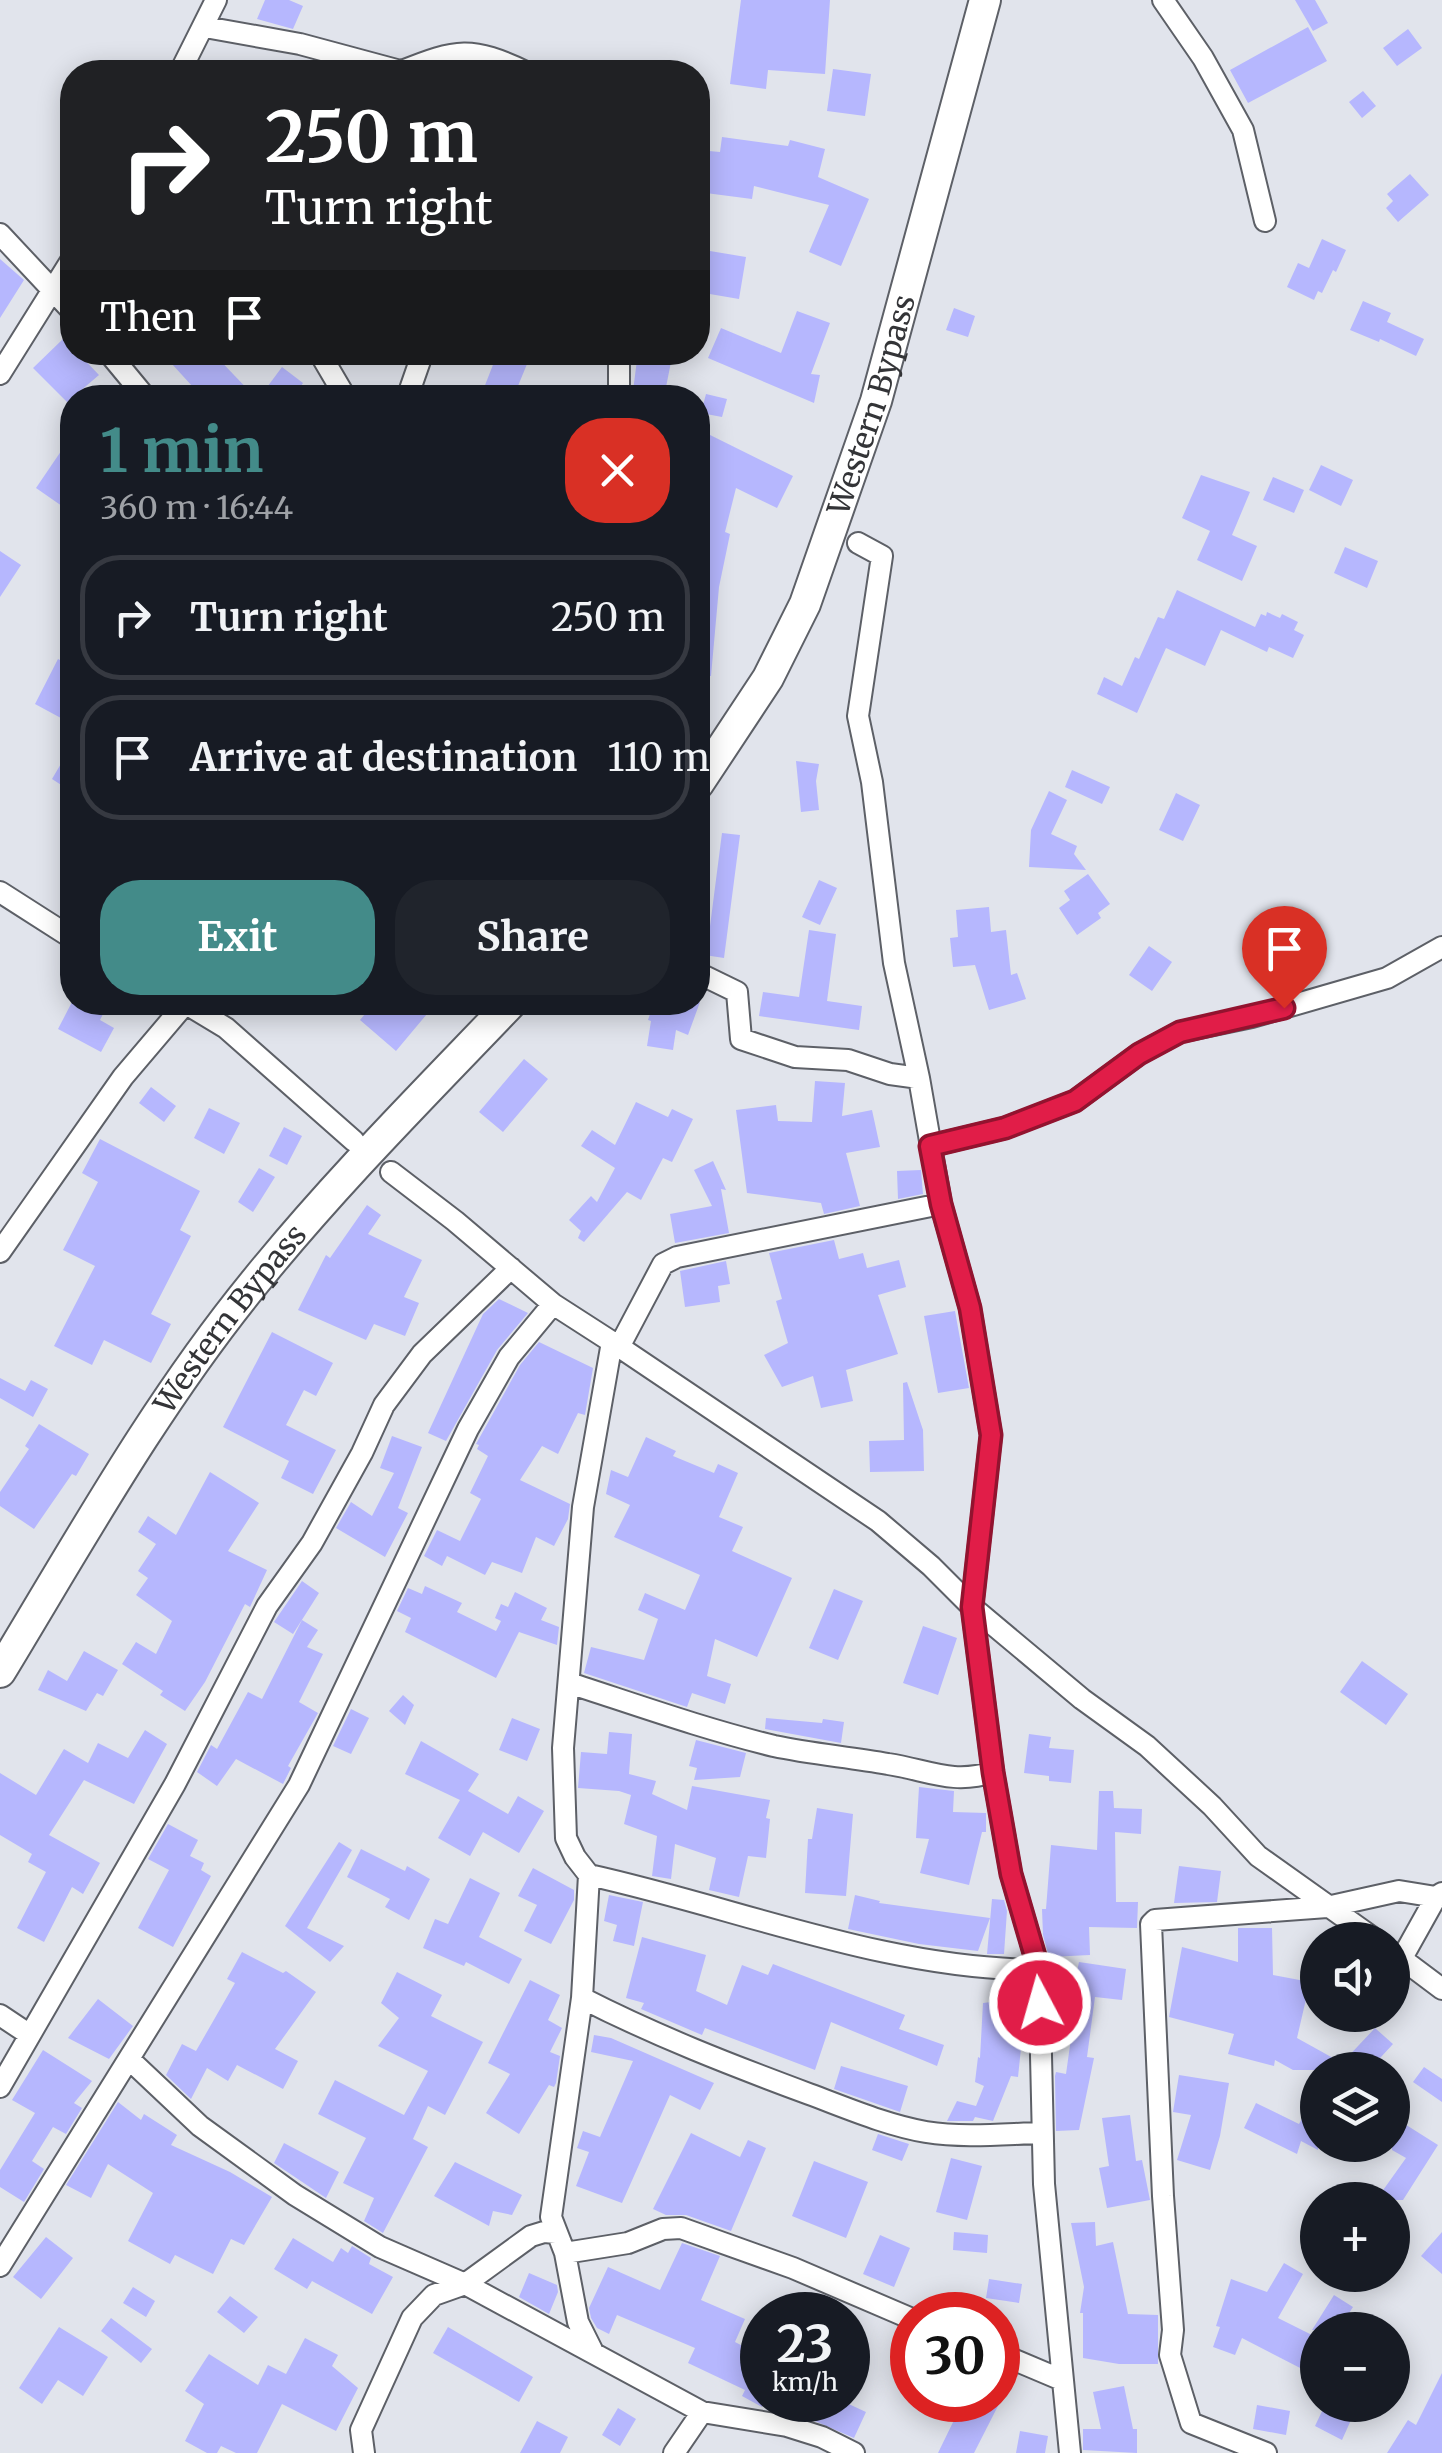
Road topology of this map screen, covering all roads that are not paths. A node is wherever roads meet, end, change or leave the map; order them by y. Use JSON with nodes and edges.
{"nodes":[{"id":1,"x":216,"y":0,"type":"edge"},
{"id":2,"x":985,"y":0,"type":"edge"},
{"id":3,"x":1163,"y":0,"type":"edge"},
{"id":4,"x":205,"y":28,"type":"junction"},
{"id":5,"x":187,"y":60,"type":"edge"},
{"id":6,"x":359,"y":60,"type":"edge"},
{"id":7,"x":430,"y":60,"type":"edge"},
{"id":8,"x":497,"y":60,"type":"edge"},
{"id":9,"x":1265,"y":220,"type":"dead end"},
{"id":10,"x":0,"y":234,"type":"edge"},
{"id":11,"x":60,"y":279,"type":"edge"},
{"id":12,"x":54,"y":289,"type":"junction"},
{"id":13,"x":60,"y":296,"type":"edge"},
{"id":14,"x":119,"y":365,"type":"edge"},
{"id":15,"x":0,"y":374,"type":"edge"},
{"id":16,"x":135,"y":385,"type":"edge"},
{"id":17,"x":858,"y":543,"type":"dead end"},
{"id":18,"x":710,"y":766,"type":"edge"},
{"id":19,"x":1,"y":896,"type":"edge"},
{"id":20,"x":60,"y":931,"type":"edge"},
{"id":21,"x":1442,"y":947,"type":"edge"},
{"id":22,"x":710,"y":980,"type":"edge"},
{"id":23,"x":174,"y":1015,"type":"edge"},
{"id":24,"x":204,"y":1015,"type":"edge"},
{"id":25,"x":499,"y":1015,"type":"edge"},
{"id":26,"x":919,"y":1078,"type":"junction"},
{"id":27,"x":354,"y":1142,"type":"dead end"},
{"id":28,"x":930,"y":1146,"type":"junction"},
{"id":29,"x":391,"y":1172,"type":"dead end"},
{"id":30,"x":941,"y":1204,"type":"junction"},
{"id":31,"x":0,"y":1252,"type":"edge"},
{"id":32,"x":511,"y":1268,"type":"junction"},
{"id":33,"x":553,"y":1304,"type":"junction"},
{"id":34,"x":615,"y":1345,"type":"junction"},
{"id":35,"x":972,"y":1607,"type":"junction"},
{"id":36,"x":0,"y":1672,"type":"edge"},
{"id":37,"x":568,"y":1682,"type":"junction"},
{"id":38,"x":993,"y":1772,"type":"junction"},
{"id":39,"x":589,"y":1875,"type":"junction"},
{"id":40,"x":1439,"y":1895,"type":"edge"},
{"id":41,"x":1327,"y":1907,"type":"junction"},
{"id":42,"x":1349,"y":1922,"type":"edge"},
{"id":43,"x":1410,"y":1936,"type":"edge"},
{"id":44,"x":1410,"y":1965,"type":"edge"},
{"id":45,"x":1039,"y":1970,"type":"junction"},
{"id":46,"x":1442,"y":1989,"type":"edge"},
{"id":47,"x":582,"y":1998,"type":"junction"},
{"id":48,"x":0,"y":2015,"type":"edge"},
{"id":49,"x":30,"y":2035,"type":"junction"},
{"id":50,"x":129,"y":2059,"type":"junction"},
{"id":51,"x":0,"y":2087,"type":"edge"},
{"id":52,"x":1042,"y":2133,"type":"junction"},
{"id":53,"x":560,"y":2243,"type":"junction"},
{"id":54,"x":0,"y":2266,"type":"edge"},
{"id":55,"x":465,"y":2284,"type":"junction"},
{"id":56,"x":890,"y":2310,"type":"edge"},
{"id":57,"x":570,"y":2328,"type":"junction"},
{"id":58,"x":1020,"y":2362,"type":"edge"},
{"id":59,"x":1062,"y":2380,"type":"junction"},
{"id":60,"x":702,"y":2412,"type":"junction"},
{"id":61,"x":364,"y":2453,"type":"edge"},
{"id":62,"x":674,"y":2453,"type":"edge"},
{"id":63,"x":854,"y":2453,"type":"edge"},
{"id":64,"x":1070,"y":2453,"type":"edge"},
{"id":65,"x":1266,"y":2453,"type":"edge"}],
"edges":[{"from":1,"to":4,"type":"street"},
{"from":2,"to":18,"type":"main road","name":"Western Bypass"},
{"from":3,"to":9,"type":"street"},
{"from":4,"to":5,"type":"street"},
{"from":4,"to":6,"type":"street"},
{"from":7,"to":8,"type":"street"},
{"from":10,"to":12,"type":"street"},
{"from":11,"to":12,"type":"street"},
{"from":12,"to":13,"type":"street"},
{"from":12,"to":15,"type":"street"},
{"from":14,"to":16,"type":"street"},
{"from":17,"to":26,"type":"street"},
{"from":19,"to":20,"type":"street"},
{"from":21,"to":28,"type":"street"},
{"from":22,"to":26,"type":"street"},
{"from":23,"to":31,"type":"street"},
{"from":24,"to":27,"type":"street"},
{"from":25,"to":36,"type":"main road","name":"Western Bypass"},
{"from":26,"to":28,"type":"street"},
{"from":28,"to":30,"type":"street"},
{"from":29,"to":32,"type":"street"},
{"from":30,"to":34,"type":"street"},
{"from":30,"to":35,"type":"street"},
{"from":32,"to":33,"type":"street"},
{"from":32,"to":49,"type":"street"},
{"from":33,"to":34,"type":"street"},
{"from":33,"to":50,"type":"street"},
{"from":34,"to":35,"type":"street"},
{"from":34,"to":37,"type":"street"},
{"from":35,"to":38,"type":"street"},
{"from":35,"to":41,"type":"street"},
{"from":37,"to":38,"type":"street"},
{"from":37,"to":39,"type":"street"},
{"from":38,"to":45,"type":"street"},
{"from":39,"to":45,"type":"street"},
{"from":39,"to":47,"type":"street"},
{"from":40,"to":41,"type":"street"},
{"from":40,"to":43,"type":"street"},
{"from":41,"to":42,"type":"street"},
{"from":41,"to":65,"type":"street"},
{"from":44,"to":46,"type":"street"},
{"from":45,"to":52,"type":"street"},
{"from":47,"to":52,"type":"street"},
{"from":47,"to":53,"type":"street"},
{"from":48,"to":49,"type":"street"},
{"from":49,"to":51,"type":"street"},
{"from":50,"to":54,"type":"street"},
{"from":50,"to":55,"type":"street"},
{"from":52,"to":59,"type":"street"},
{"from":53,"to":55,"type":"street"},
{"from":53,"to":56,"type":"street"},
{"from":53,"to":57,"type":"street"},
{"from":55,"to":57,"type":"street"},
{"from":55,"to":61,"type":"street"},
{"from":57,"to":60,"type":"street"},
{"from":58,"to":59,"type":"street"},
{"from":59,"to":64,"type":"street"},
{"from":60,"to":62,"type":"street"},
{"from":60,"to":63,"type":"street"}]}
